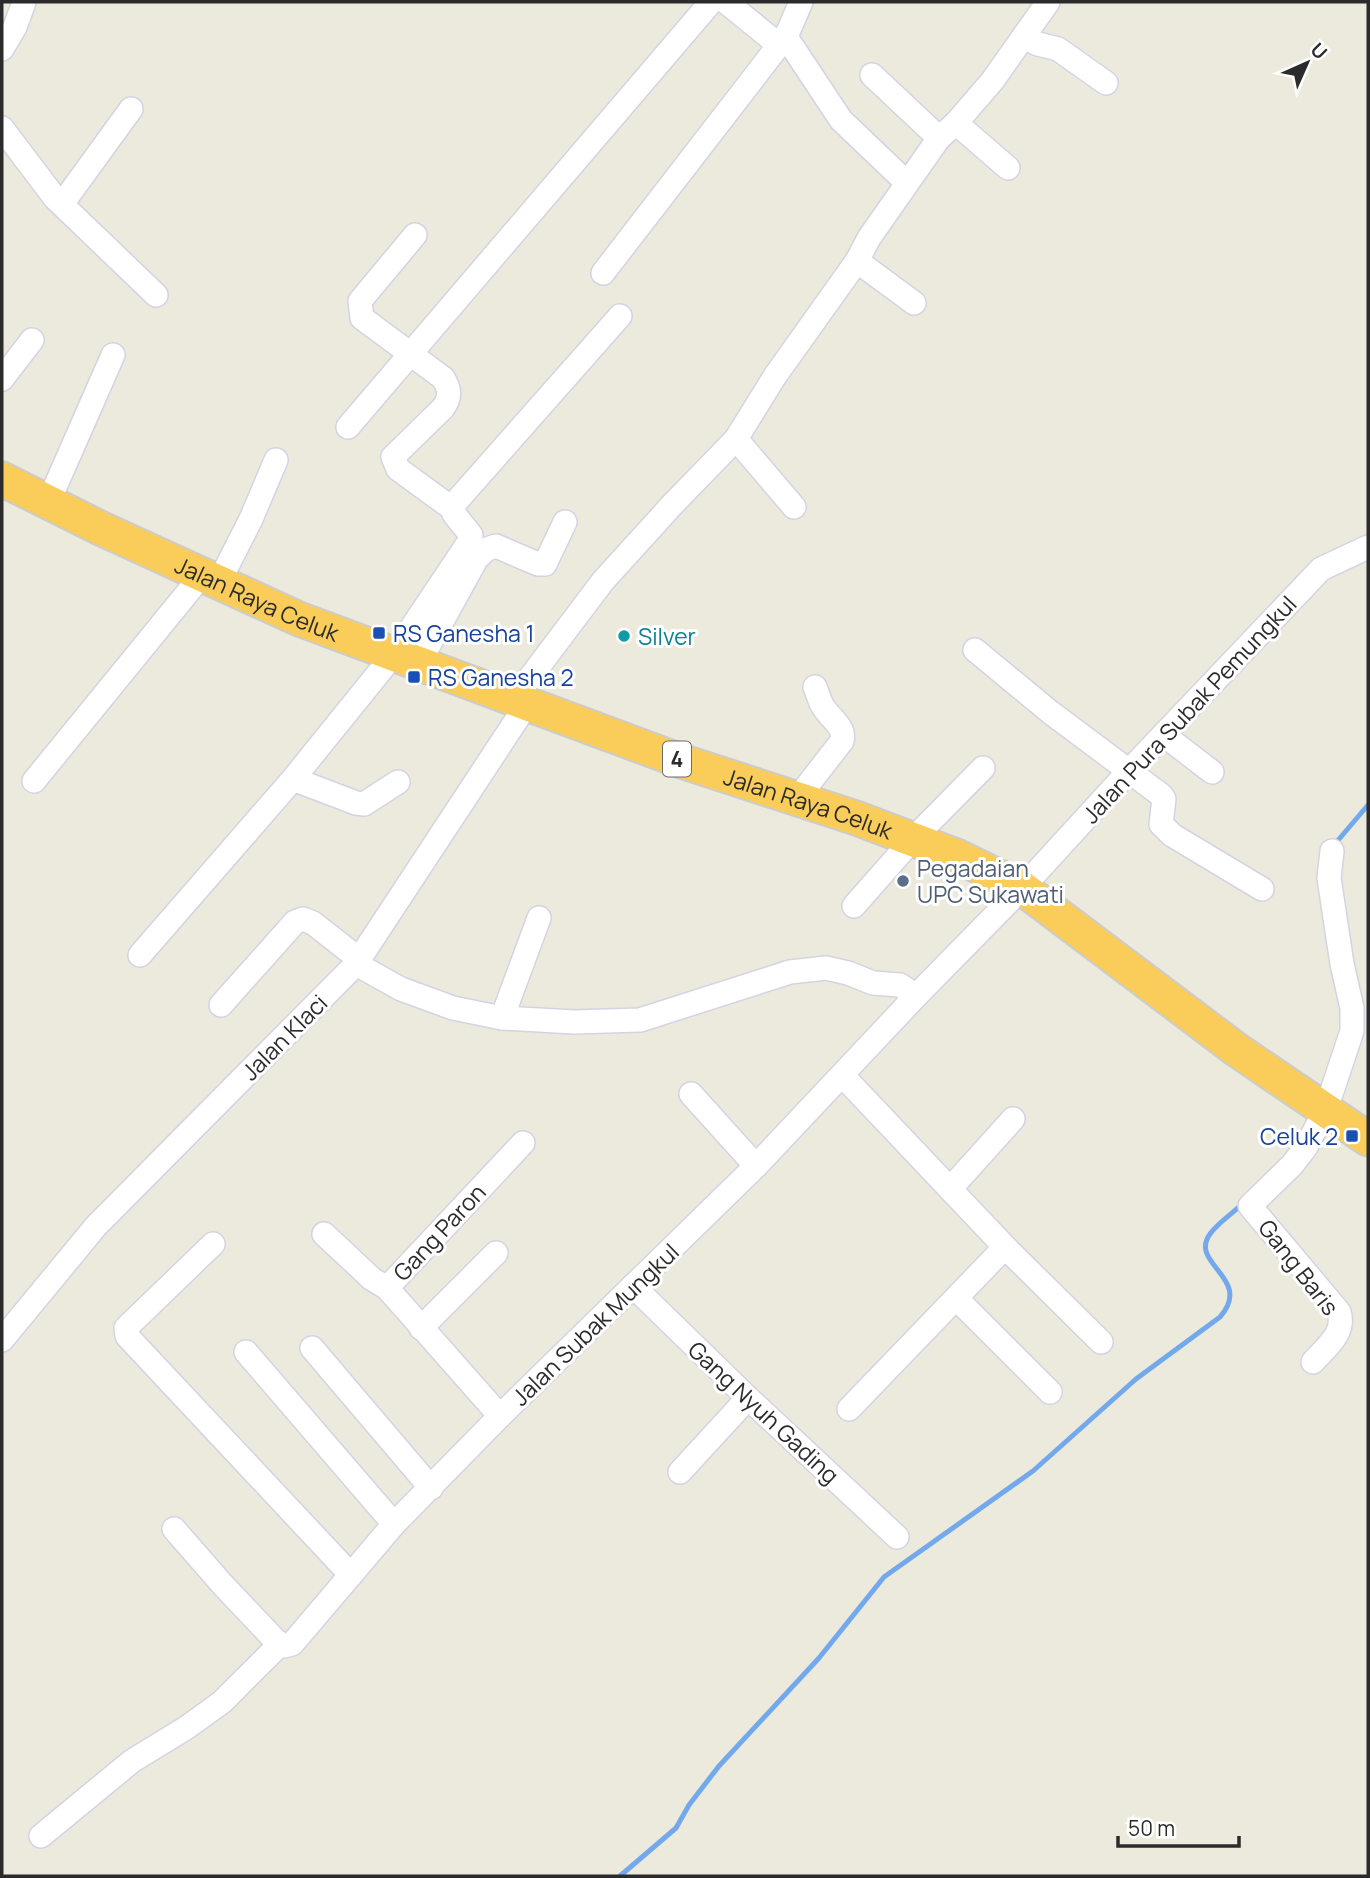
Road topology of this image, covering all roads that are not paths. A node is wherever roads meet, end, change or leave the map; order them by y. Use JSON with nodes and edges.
{"nodes":[{"id":1,"x":24,"y":2,"type":"edge"},
{"id":2,"x":711,"y":2,"type":"edge"},
{"id":3,"x":726,"y":2,"type":"edge"},
{"id":4,"x":801,"y":2,"type":"edge"},
{"id":5,"x":1040,"y":5,"type":"edge"},
{"id":6,"x":1023,"y":37,"type":"junction"},
{"id":7,"x":783,"y":41,"type":"junction"},
{"id":8,"x":2,"y":49,"type":"edge"},
{"id":9,"x":872,"y":75,"type":"dead end"},
{"id":10,"x":1106,"y":83,"type":"dead end"},
{"id":11,"x":131,"y":109,"type":"dead end"},
{"id":12,"x":2,"y":128,"type":"edge"},
{"id":13,"x":948,"y":130,"type":"junction"},
{"id":14,"x":1008,"y":168,"type":"dead end"},
{"id":15,"x":907,"y":183,"type":"junction"},
{"id":16,"x":61,"y":204,"type":"junction"},
{"id":17,"x":415,"y":235,"type":"dead end"},
{"id":18,"x":857,"y":261,"type":"junction"},
{"id":19,"x":603,"y":273,"type":"dead end"},
{"id":20,"x":156,"y":295,"type":"dead end"},
{"id":21,"x":914,"y":303,"type":"dead end"},
{"id":22,"x":620,"y":316,"type":"dead end"},
{"id":23,"x":32,"y":340,"type":"dead end"},
{"id":24,"x":411,"y":353,"type":"junction"},
{"id":25,"x":113,"y":355,"type":"dead end"},
{"id":26,"x":2,"y":379,"type":"edge"},
{"id":27,"x":348,"y":427,"type":"dead end"},
{"id":28,"x":736,"y":439,"type":"junction"},
{"id":29,"x":276,"y":460,"type":"dead end"},
{"id":30,"x":2,"y":480,"type":"edge"},
{"id":31,"x":48,"y":503,"type":"junction"},
{"id":32,"x":794,"y":507,"type":"dead end"},
{"id":33,"x":453,"y":509,"type":"junction"},
{"id":34,"x":565,"y":522,"type":"dead end"},
{"id":35,"x":1368,"y":547,"type":"edge"},
{"id":36,"x":211,"y":579,"type":"junction"},
{"id":37,"x":975,"y":650,"type":"dead end"},
{"id":38,"x":413,"y":656,"type":"junction"},
{"id":39,"x":815,"y":687,"type":"dead end"},
{"id":40,"x":521,"y":701,"type":"junction"},
{"id":41,"x":1164,"y":735,"type":"junction"},
{"id":42,"x":983,"y":768,"type":"dead end"},
{"id":43,"x":1129,"y":771,"type":"junction"},
{"id":44,"x":1212,"y":772,"type":"dead end"},
{"id":45,"x":293,"y":779,"type":"junction"},
{"id":46,"x":34,"y":781,"type":"dead end"},
{"id":47,"x":398,"y":782,"type":"dead end"},
{"id":48,"x":796,"y":800,"type":"junction"},
{"id":49,"x":912,"y":840,"type":"junction"},
{"id":50,"x":1332,"y":851,"type":"dead end"},
{"id":51,"x":1022,"y":888,"type":"junction"},
{"id":52,"x":1262,"y":889,"type":"dead end"},
{"id":53,"x":854,"y":906,"type":"dead end"},
{"id":54,"x":539,"y":918,"type":"dead end"},
{"id":55,"x":140,"y":955,"type":"dead end"},
{"id":56,"x":358,"y":962,"type":"junction"},
{"id":57,"x":916,"y":996,"type":"junction"},
{"id":58,"x":220,"y":1005,"type":"dead end"},
{"id":59,"x":502,"y":1018,"type":"junction"},
{"id":60,"x":843,"y":1076,"type":"junction"},
{"id":61,"x":691,"y":1094,"type":"dead end"},
{"id":62,"x":1320,"y":1106,"type":"junction"},
{"id":63,"x":1013,"y":1119,"type":"dead end"},
{"id":64,"x":1368,"y":1139,"type":"edge"},
{"id":65,"x":523,"y":1143,"type":"dead end"},
{"id":66,"x":756,"y":1166,"type":"junction"},
{"id":67,"x":950,"y":1189,"type":"junction"},
{"id":68,"x":324,"y":1234,"type":"dead end"},
{"id":69,"x":213,"y":1244,"type":"dead end"},
{"id":70,"x":1005,"y":1247,"type":"junction"},
{"id":71,"x":496,"y":1254,"type":"dead end"},
{"id":72,"x":633,"y":1286,"type":"junction"},
{"id":73,"x":387,"y":1287,"type":"junction"},
{"id":74,"x":957,"y":1298,"type":"junction"},
{"id":75,"x":421,"y":1328,"type":"junction"},
{"id":76,"x":2,"y":1340,"type":"edge"},
{"id":77,"x":1101,"y":1342,"type":"dead end"},
{"id":78,"x":312,"y":1348,"type":"dead end"},
{"id":79,"x":246,"y":1352,"type":"dead end"},
{"id":80,"x":1313,"y":1362,"type":"dead end"},
{"id":81,"x":1050,"y":1392,"type":"dead end"},
{"id":82,"x":748,"y":1398,"type":"junction"},
{"id":83,"x":849,"y":1409,"type":"dead end"},
{"id":84,"x":500,"y":1416,"type":"junction"},
{"id":85,"x":680,"y":1472,"type":"dead end"},
{"id":86,"x":430,"y":1488,"type":"junction"},
{"id":87,"x":394,"y":1524,"type":"junction"},
{"id":88,"x":174,"y":1529,"type":"dead end"},
{"id":89,"x":897,"y":1537,"type":"dead end"},
{"id":90,"x":351,"y":1575,"type":"junction"},
{"id":91,"x":280,"y":1644,"type":"junction"},
{"id":92,"x":41,"y":1836,"type":"dead end"}],
"edges":[{"from":1,"to":8,"type":"street"},
{"from":2,"to":24,"type":"street"},
{"from":3,"to":7,"type":"street"},
{"from":4,"to":7,"type":"street"},
{"from":5,"to":6,"type":"street","name":"Jalan Klaci"},
{"from":6,"to":10,"type":"street"},
{"from":6,"to":13,"type":"street","name":"Jalan Klaci"},
{"from":7,"to":15,"type":"street"},
{"from":7,"to":19,"type":"street"},
{"from":9,"to":13,"type":"street"},
{"from":11,"to":16,"type":"street"},
{"from":12,"to":16,"type":"street"},
{"from":13,"to":14,"type":"street"},
{"from":13,"to":15,"type":"street","name":"Jalan Klaci"},
{"from":15,"to":18,"type":"street","name":"Jalan Klaci"},
{"from":16,"to":20,"type":"street"},
{"from":17,"to":24,"type":"street"},
{"from":18,"to":21,"type":"street"},
{"from":18,"to":28,"type":"street","name":"Jalan Klaci"},
{"from":22,"to":33,"type":"street"},
{"from":23,"to":26,"type":"street"},
{"from":24,"to":27,"type":"street"},
{"from":24,"to":33,"type":"street"},
{"from":25,"to":31,"type":"street"},
{"from":28,"to":32,"type":"street"},
{"from":28,"to":40,"type":"street","name":"Jalan Klaci"},
{"from":29,"to":36,"type":"street"},
{"from":30,"to":31,"type":"highway","name":"Jalan Raya Celuk","number":"4"},
{"from":31,"to":36,"type":"highway","name":"Jalan Raya Celuk","number":"4"},
{"from":33,"to":38,"type":"street"},
{"from":34,"to":38,"type":"street"},
{"from":35,"to":41,"type":"street","name":"Jalan Pura Subak Pemungkul"},
{"from":36,"to":38,"type":"highway","name":"Jalan Raya Celuk","number":"4"},
{"from":36,"to":46,"type":"street"},
{"from":37,"to":43,"type":"street"},
{"from":38,"to":40,"type":"highway","name":"Jalan Raya Celuk","number":"4"},
{"from":38,"to":45,"type":"street"},
{"from":39,"to":48,"type":"street"},
{"from":40,"to":48,"type":"highway","name":"Jalan Raya Celuk","number":"4"},
{"from":40,"to":56,"type":"street","name":"Jalan Klaci"},
{"from":41,"to":43,"type":"street","name":"Jalan Pura Subak Pemungkul"},
{"from":41,"to":44,"type":"street"},
{"from":42,"to":49,"type":"street"},
{"from":43,"to":51,"type":"street","name":"Jalan Pura Subak Pemungkul"},
{"from":43,"to":52,"type":"street"},
{"from":45,"to":47,"type":"street"},
{"from":45,"to":55,"type":"street"},
{"from":48,"to":49,"type":"highway","name":"Jalan Raya Celuk","number":"4"},
{"from":49,"to":51,"type":"highway","name":"Jalan Raya Celuk","number":"4"},
{"from":49,"to":53,"type":"street"},
{"from":50,"to":62,"type":"street"},
{"from":51,"to":57,"type":"street","name":"Jalan Subak Mungkul"},
{"from":51,"to":62,"type":"highway","name":"Jalan Raya Celuk","number":"4"},
{"from":54,"to":59,"type":"street"},
{"from":56,"to":58,"type":"street"},
{"from":56,"to":59,"type":"street"},
{"from":56,"to":76,"type":"street","name":"Jalan Klaci"},
{"from":57,"to":59,"type":"street"},
{"from":57,"to":60,"type":"street","name":"Jalan Subak Mungkul"},
{"from":60,"to":66,"type":"street","name":"Jalan Subak Mungkul"},
{"from":60,"to":67,"type":"street"},
{"from":61,"to":66,"type":"street"},
{"from":62,"to":64,"type":"highway","name":"Jalan Raya Celuk","number":"4"},
{"from":62,"to":80,"type":"street","name":"Gang Baris"},
{"from":63,"to":67,"type":"street"},
{"from":65,"to":73,"type":"street","name":"Gang Paron"},
{"from":66,"to":72,"type":"street","name":"Jalan Subak Mungkul"},
{"from":67,"to":70,"type":"street"},
{"from":68,"to":73,"type":"street"},
{"from":69,"to":90,"type":"street"},
{"from":70,"to":74,"type":"street"},
{"from":70,"to":77,"type":"street"},
{"from":71,"to":75,"type":"street"},
{"from":72,"to":82,"type":"street","name":"Gang Nyuh Gading"},
{"from":72,"to":84,"type":"street","name":"Jalan Subak Mungkul"},
{"from":73,"to":75,"type":"street","name":"Gang Paron"},
{"from":74,"to":81,"type":"street"},
{"from":74,"to":83,"type":"street"},
{"from":75,"to":84,"type":"street","name":"Gang Paron"},
{"from":78,"to":86,"type":"street"},
{"from":79,"to":87,"type":"street"},
{"from":82,"to":85,"type":"street"},
{"from":82,"to":89,"type":"street","name":"Gang Nyuh Gading"},
{"from":84,"to":86,"type":"street","name":"Jalan Subak Mungkul"},
{"from":86,"to":87,"type":"street","name":"Jalan Subak Mungkul"},
{"from":87,"to":90,"type":"street","name":"Jalan Subak Mungkul"},
{"from":88,"to":91,"type":"street"},
{"from":90,"to":91,"type":"street","name":"Jalan Subak Mungkul"},
{"from":91,"to":92,"type":"street","name":"Jalan Subak Mungkul"}]}
